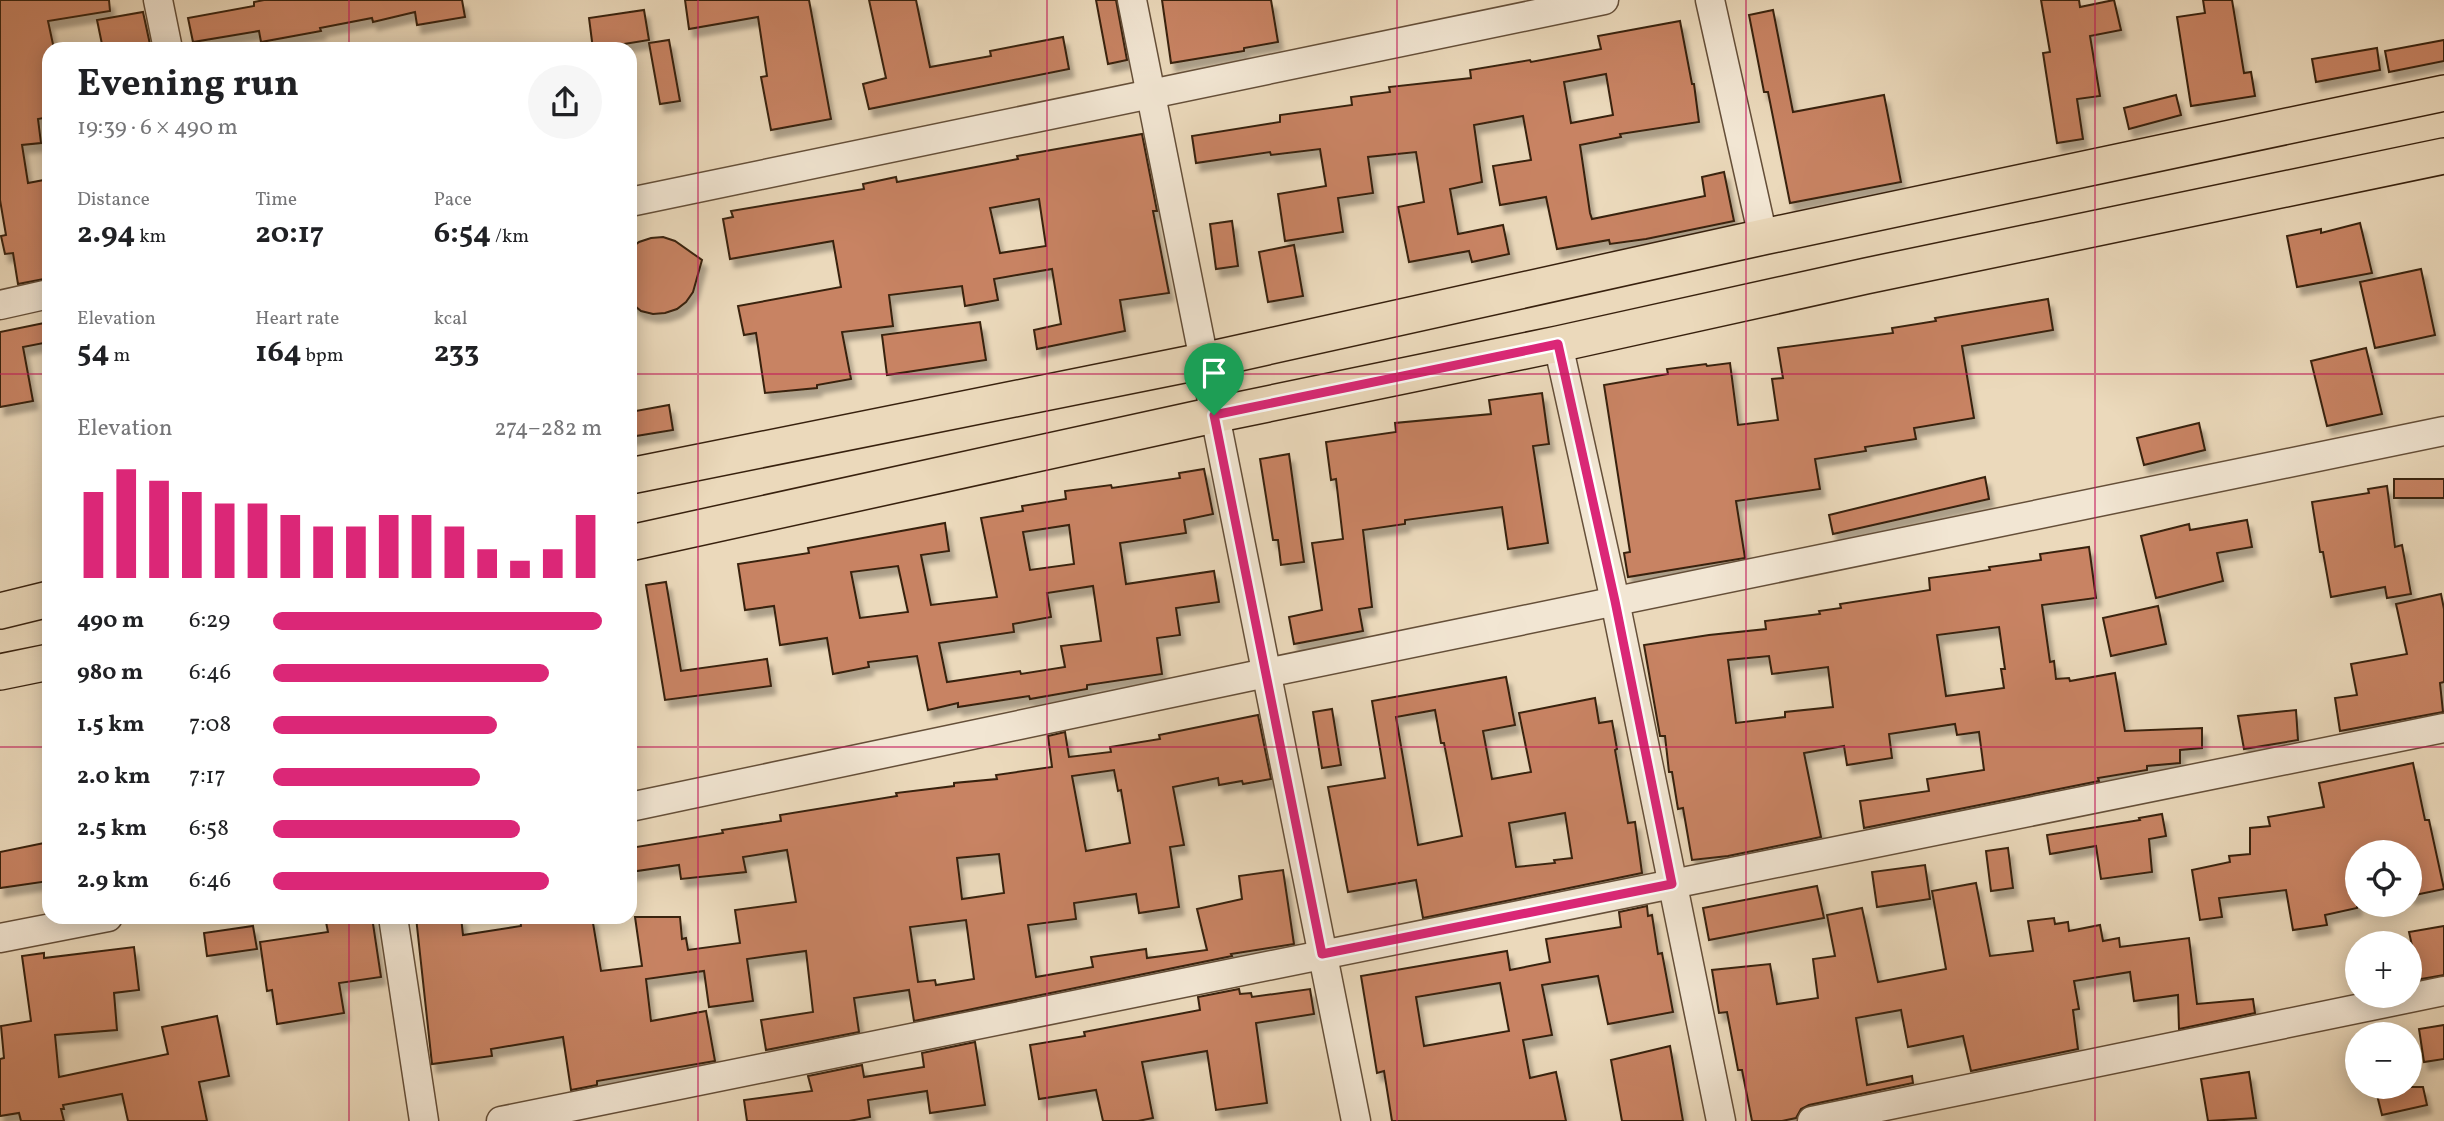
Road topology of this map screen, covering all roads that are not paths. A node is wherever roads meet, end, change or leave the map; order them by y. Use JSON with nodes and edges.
{"nodes":[{"id":1,"x":158,"y":0,"type":"edge"},
{"id":2,"x":1132,"y":0,"type":"edge"},
{"id":3,"x":1604,"y":0,"type":"edge"},
{"id":4,"x":1710,"y":0,"type":"edge"},
{"id":5,"x":167,"y":42,"type":"edge"},
{"id":6,"x":2444,"y":93,"type":"edge"},
{"id":7,"x":1149,"y":94,"type":"junction"},
{"id":8,"x":2444,"y":156,"type":"edge"},
{"id":9,"x":637,"y":201,"type":"edge"},
{"id":10,"x":1762,"y":237,"type":"junction"},
{"id":11,"x":42,"y":296,"type":"edge"},
{"id":12,"x":0,"y":305,"type":"edge"},
{"id":13,"x":1558,"y":344,"type":"junction"},
{"id":14,"x":1203,"y":361,"type":"junction"},
{"id":15,"x":1214,"y":415,"type":"junction"},
{"id":16,"x":2444,"y":430,"type":"edge"},
{"id":17,"x":637,"y":475,"type":"edge"},
{"id":18,"x":637,"y":541,"type":"edge"},
{"id":19,"x":42,"y":601,"type":"edge"},
{"id":20,"x":1615,"y":601,"type":"junction"},
{"id":21,"x":0,"y":611,"type":"edge"},
{"id":22,"x":42,"y":663,"type":"edge"},
{"id":23,"x":0,"y":672,"type":"edge"},
{"id":24,"x":1266,"y":673,"type":"junction"},
{"id":25,"x":2444,"y":727,"type":"edge"},
{"id":26,"x":637,"y":806,"type":"edge"},
{"id":27,"x":1672,"y":884,"type":"junction"},
{"id":28,"x":72,"y":924,"type":"edge"},
{"id":29,"x":394,"y":924,"type":"edge"},
{"id":30,"x":0,"y":938,"type":"edge"},
{"id":31,"x":1322,"y":954,"type":"junction"},
{"id":32,"x":2444,"y":991,"type":"edge"},
{"id":33,"x":1924,"y":1110,"type":"edge"},
{"id":34,"x":424,"y":1121,"type":"edge"},
{"id":35,"x":504,"y":1121,"type":"edge"},
{"id":36,"x":1356,"y":1121,"type":"edge"},
{"id":37,"x":1721,"y":1121,"type":"edge"},
{"id":38,"x":1812,"y":1121,"type":"edge"}],
"edges":[{"from":1,"to":5,"type":"street"},
{"from":2,"to":7,"type":"street"},
{"from":3,"to":7,"type":"street"},
{"from":4,"to":10,"type":"street"},
{"from":6,"to":10,"type":"main road"},
{"from":7,"to":9,"type":"street"},
{"from":7,"to":14,"type":"street"},
{"from":8,"to":13,"type":"main road"},
{"from":10,"to":14,"type":"main road"},
{"from":11,"to":12,"type":"street"},
{"from":13,"to":15,"type":"main road"},
{"from":13,"to":20,"type":"street"},
{"from":14,"to":15,"type":"street"},
{"from":14,"to":17,"type":"main road"},
{"from":15,"to":18,"type":"main road"},
{"from":15,"to":24,"type":"street"},
{"from":16,"to":20,"type":"street"},
{"from":19,"to":21,"type":"main road"},
{"from":20,"to":24,"type":"street"},
{"from":20,"to":27,"type":"street"},
{"from":22,"to":23,"type":"main road"},
{"from":24,"to":26,"type":"street"},
{"from":24,"to":31,"type":"street"},
{"from":25,"to":27,"type":"street"},
{"from":27,"to":31,"type":"street"},
{"from":27,"to":37,"type":"street"},
{"from":28,"to":30,"type":"street"},
{"from":29,"to":34,"type":"street"},
{"from":31,"to":35,"type":"street"},
{"from":31,"to":36,"type":"street"},
{"from":32,"to":33,"type":"street"},
{"from":33,"to":38,"type":"street"}]}
